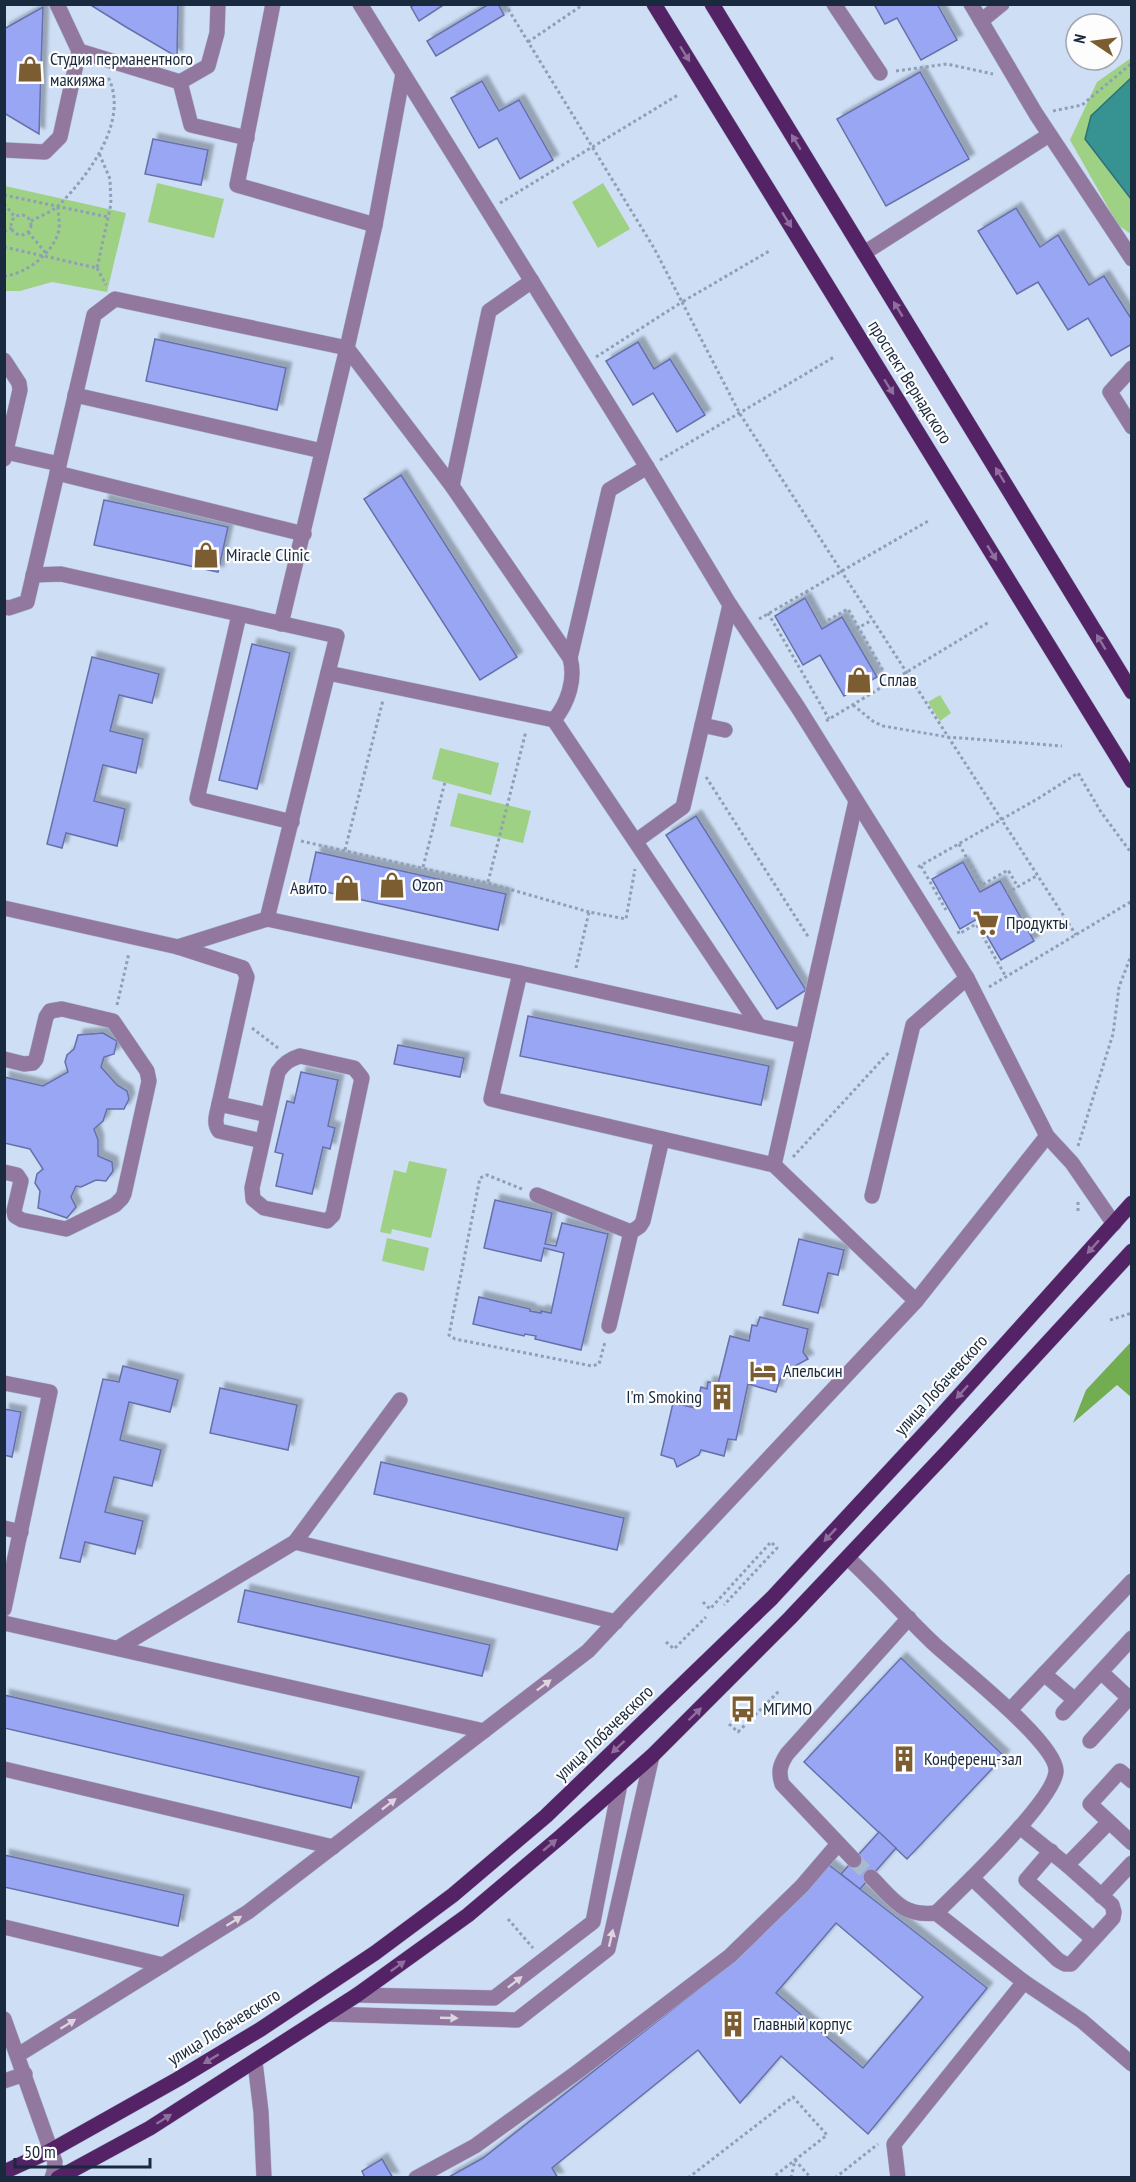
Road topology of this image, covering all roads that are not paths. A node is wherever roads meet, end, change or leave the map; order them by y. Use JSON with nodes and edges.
{"nodes":[{"id":1,"x":57,"y":4,"type":"edge"},
{"id":2,"x":218,"y":4,"type":"edge"},
{"id":3,"x":273,"y":4,"type":"edge"},
{"id":4,"x":360,"y":4,"type":"edge"},
{"id":5,"x":654,"y":4,"type":"edge"},
{"id":6,"x":712,"y":4,"type":"edge"},
{"id":7,"x":834,"y":4,"type":"edge"},
{"id":8,"x":971,"y":4,"type":"edge"},
{"id":9,"x":1002,"y":4,"type":"edge"},
{"id":10,"x":981,"y":21,"type":"junction"},
{"id":11,"x":79,"y":51,"type":"junction"},
{"id":12,"x":404,"y":74,"type":"junction"},
{"id":13,"x":880,"y":74,"type":"road end"},
{"id":14,"x":180,"y":82,"type":"junction"},
{"id":15,"x":1049,"y":135,"type":"junction"},
{"id":16,"x":247,"y":138,"type":"junction"},
{"id":17,"x":4,"y":150,"type":"edge"},
{"id":18,"x":375,"y":225,"type":"junction"},
{"id":19,"x":864,"y":254,"type":"junction"},
{"id":20,"x":1131,"y":260,"type":"edge"},
{"id":21,"x":532,"y":281,"type":"junction"},
{"id":22,"x":347,"y":348,"type":"junction"},
{"id":23,"x":4,"y":360,"type":"edge"},
{"id":24,"x":1131,"y":368,"type":"edge"},
{"id":25,"x":75,"y":395,"type":"junction"},
{"id":26,"x":1131,"y":427,"type":"edge"},
{"id":27,"x":322,"y":451,"type":"junction"},
{"id":28,"x":5,"y":455,"type":"edge"},
{"id":29,"x":647,"y":467,"type":"junction"},
{"id":30,"x":58,"y":469,"type":"junction"},
{"id":31,"x":452,"y":486,"type":"junction"},
{"id":32,"x":304,"y":534,"type":"junction"},
{"id":33,"x":33,"y":575,"type":"junction"},
{"id":34,"x":730,"y":605,"type":"junction"},
{"id":35,"x":4,"y":607,"type":"edge"},
{"id":36,"x":239,"y":615,"type":"junction"},
{"id":37,"x":281,"y":624,"type":"junction"},
{"id":38,"x":570,"y":658,"type":"junction"},
{"id":39,"x":328,"y":673,"type":"junction"},
{"id":40,"x":1131,"y":692,"type":"edge"},
{"id":41,"x":554,"y":720,"type":"junction"},
{"id":42,"x":702,"y":725,"type":"junction"},
{"id":43,"x":724,"y":730,"type":"dead end"},
{"id":44,"x":1131,"y":781,"type":"edge"},
{"id":45,"x":856,"y":801,"type":"junction"},
{"id":46,"x":292,"y":822,"type":"junction"},
{"id":47,"x":637,"y":843,"type":"junction"},
{"id":48,"x":4,"y":908,"type":"edge"},
{"id":49,"x":267,"y":919,"type":"junction"},
{"id":50,"x":178,"y":947,"type":"junction"},
{"id":51,"x":520,"y":973,"type":"junction"},
{"id":52,"x":967,"y":978,"type":"junction"},
{"id":53,"x":759,"y":1026,"type":"junction"},
{"id":54,"x":803,"y":1036,"type":"junction"},
{"id":55,"x":4,"y":1059,"type":"edge"},
{"id":56,"x":219,"y":1104,"type":"junction"},
{"id":57,"x":268,"y":1115,"type":"junction"},
{"id":58,"x":1047,"y":1136,"type":"junction"},
{"id":59,"x":662,"y":1139,"type":"junction"},
{"id":60,"x":262,"y":1142,"type":"junction"},
{"id":61,"x":774,"y":1165,"type":"junction"},
{"id":62,"x":4,"y":1172,"type":"edge"},
{"id":63,"x":537,"y":1195,"type":"road end"},
{"id":64,"x":872,"y":1196,"type":"dead end"},
{"id":65,"x":1131,"y":1203,"type":"edge"},
{"id":66,"x":1114,"y":1224,"type":"junction"},
{"id":67,"x":631,"y":1232,"type":"junction"},
{"id":68,"x":1131,"y":1251,"type":"edge"},
{"id":69,"x":916,"y":1301,"type":"junction"},
{"id":70,"x":609,"y":1326,"type":"road end"},
{"id":71,"x":4,"y":1383,"type":"edge"},
{"id":72,"x":400,"y":1400,"type":"dead end"},
{"id":73,"x":4,"y":1528,"type":"edge"},
{"id":74,"x":21,"y":1532,"type":"junction"},
{"id":75,"x":296,"y":1542,"type":"junction"},
{"id":76,"x":848,"y":1558,"type":"junction"},
{"id":77,"x":1131,"y":1581,"type":"edge"},
{"id":78,"x":4,"y":1609,"type":"edge"},
{"id":79,"x":909,"y":1618,"type":"junction"},
{"id":80,"x":616,"y":1622,"type":"junction"},
{"id":81,"x":4,"y":1623,"type":"edge"},
{"id":82,"x":1131,"y":1638,"type":"edge"},
{"id":83,"x":118,"y":1648,"type":"junction"},
{"id":84,"x":1101,"y":1672,"type":"junction"},
{"id":85,"x":1044,"y":1674,"type":"junction"},
{"id":86,"x":1075,"y":1700,"type":"junction"},
{"id":87,"x":1010,"y":1710,"type":"junction"},
{"id":88,"x":1063,"y":1713,"type":"dead end"},
{"id":89,"x":484,"y":1731,"type":"junction"},
{"id":90,"x":1090,"y":1741,"type":"dead end"},
{"id":91,"x":651,"y":1755,"type":"junction"},
{"id":92,"x":4,"y":1770,"type":"edge"},
{"id":93,"x":1131,"y":1781,"type":"edge"},
{"id":94,"x":620,"y":1784,"type":"junction"},
{"id":95,"x":1110,"y":1822,"type":"junction"},
{"id":96,"x":1020,"y":1827,"type":"junction"},
{"id":97,"x":1131,"y":1843,"type":"edge"},
{"id":98,"x":838,"y":1844,"type":"junction"},
{"id":99,"x":333,"y":1847,"type":"junction"},
{"id":100,"x":1051,"y":1851,"type":"junction"},
{"id":101,"x":854,"y":1860,"type":"tunnel mouth"},
{"id":102,"x":1131,"y":1863,"type":"edge"},
{"id":103,"x":1067,"y":1865,"type":"junction"},
{"id":104,"x":871,"y":1877,"type":"tunnel mouth"},
{"id":105,"x":972,"y":1878,"type":"junction"},
{"id":106,"x":1101,"y":1896,"type":"junction"},
{"id":107,"x":936,"y":1913,"type":"junction"},
{"id":108,"x":4,"y":1927,"type":"edge"},
{"id":109,"x":1094,"y":1938,"type":"junction"},
{"id":110,"x":163,"y":1965,"type":"junction"},
{"id":111,"x":1024,"y":1982,"type":"junction"},
{"id":112,"x":357,"y":1995,"type":"junction"},
{"id":113,"x":328,"y":2014,"type":"junction"},
{"id":114,"x":4,"y":2019,"type":"edge"},
{"id":115,"x":18,"y":2055,"type":"junction"},
{"id":116,"x":255,"y":2062,"type":"junction"},
{"id":117,"x":1131,"y":2064,"type":"edge"},
{"id":118,"x":25,"y":2074,"type":"junction"},
{"id":119,"x":4,"y":2081,"type":"edge"},
{"id":120,"x":50,"y":2151,"type":"junction"},
{"id":121,"x":4,"y":2172,"type":"edge"},
{"id":122,"x":52,"y":2178,"type":"edge"},
{"id":123,"x":58,"y":2178,"type":"edge"},
{"id":124,"x":264,"y":2178,"type":"edge"},
{"id":125,"x":416,"y":2178,"type":"edge"},
{"id":126,"x":898,"y":2178,"type":"edge"}],
"edges":[{"from":1,"to":11,"type":"street"},
{"from":2,"to":14,"type":"street"},
{"from":3,"to":16,"type":"street"},
{"from":4,"to":12,"type":"street"},
{"from":5,"to":44,"type":"main road","name":"проспект Вернадского","one_way":true},
{"from":19,"to":6,"type":"main road","name":"проспект Вернадского","one_way":true},
{"from":7,"to":13,"type":"street"},
{"from":8,"to":10,"type":"street"},
{"from":9,"to":10,"type":"street"},
{"from":10,"to":15,"type":"street"},
{"from":11,"to":14,"type":"street"},
{"from":11,"to":17,"type":"street"},
{"from":12,"to":18,"type":"street"},
{"from":12,"to":21,"type":"street"},
{"from":14,"to":16,"type":"street"},
{"from":15,"to":19,"type":"street"},
{"from":15,"to":20,"type":"street"},
{"from":16,"to":18,"type":"street"},
{"from":18,"to":22,"type":"street"},
{"from":40,"to":19,"type":"main road","name":"проспект Вернадского","one_way":true},
{"from":21,"to":29,"type":"street"},
{"from":21,"to":31,"type":"street"},
{"from":22,"to":25,"type":"street"},
{"from":22,"to":27,"type":"street"},
{"from":22,"to":31,"type":"street"},
{"from":23,"to":28,"type":"street"},
{"from":24,"to":26,"type":"street"},
{"from":25,"to":27,"type":"street"},
{"from":25,"to":30,"type":"street"},
{"from":27,"to":32,"type":"street"},
{"from":28,"to":30,"type":"street"},
{"from":29,"to":34,"type":"street"},
{"from":29,"to":38,"type":"street"},
{"from":30,"to":32,"type":"street"},
{"from":30,"to":33,"type":"street"},
{"from":31,"to":38,"type":"street"},
{"from":32,"to":37,"type":"street"},
{"from":33,"to":35,"type":"street"},
{"from":33,"to":36,"type":"street"},
{"from":34,"to":42,"type":"street"},
{"from":34,"to":45,"type":"street"},
{"from":36,"to":37,"type":"street"},
{"from":36,"to":46,"type":"street"},
{"from":37,"to":39,"type":"street"},
{"from":38,"to":41,"type":"street"},
{"from":39,"to":41,"type":"street"},
{"from":39,"to":46,"type":"street"},
{"from":41,"to":47,"type":"street"},
{"from":42,"to":43,"type":"street"},
{"from":42,"to":47,"type":"street"},
{"from":45,"to":52,"type":"street"},
{"from":45,"to":54,"type":"street"},
{"from":46,"to":49,"type":"street"},
{"from":47,"to":53,"type":"street"},
{"from":48,"to":50,"type":"street"},
{"from":49,"to":50,"type":"street"},
{"from":49,"to":51,"type":"street"},
{"from":50,"to":56,"type":"street"},
{"from":51,"to":53,"type":"street"},
{"from":51,"to":59,"type":"street"},
{"from":52,"to":58,"type":"street"},
{"from":52,"to":64,"type":"street"},
{"from":53,"to":54,"type":"street"},
{"from":54,"to":61,"type":"street"},
{"from":55,"to":62,"type":"street"},
{"from":56,"to":57,"type":"street"},
{"from":56,"to":60,"type":"street"},
{"from":57,"to":60,"type":"street"},
{"from":57,"to":60,"type":"street"},
{"from":58,"to":66,"type":"street"},
{"from":58,"to":69,"type":"street"},
{"from":59,"to":61,"type":"street"},
{"from":59,"to":67,"type":"street"},
{"from":61,"to":69,"type":"street"},
{"from":63,"to":67,"type":"street"},
{"from":65,"to":66,"type":"main road","name":"улица Лобачевского"},
{"from":66,"to":120,"type":"main road","name":"улица Лобачевского","one_way":true},
{"from":67,"to":70,"type":"street"},
{"from":68,"to":76,"type":"main road"},
{"from":69,"to":80,"type":"street"},
{"from":71,"to":74,"type":"street"},
{"from":72,"to":75,"type":"street"},
{"from":73,"to":74,"type":"street"},
{"from":74,"to":78,"type":"street"},
{"from":75,"to":80,"type":"street"},
{"from":75,"to":83,"type":"street"},
{"from":76,"to":79,"type":"street"},
{"from":91,"to":76,"type":"main road","one_way":true},
{"from":77,"to":85,"type":"street"},
{"from":79,"to":87,"type":"street"},
{"from":79,"to":98,"type":"street"},
{"from":89,"to":80,"type":"street","one_way":true},
{"from":81,"to":83,"type":"street"},
{"from":82,"to":84,"type":"street"},
{"from":83,"to":89,"type":"street"},
{"from":84,"to":86,"type":"street"},
{"from":84,"to":90,"type":"street"},
{"from":85,"to":86,"type":"street"},
{"from":85,"to":87,"type":"street"},
{"from":86,"to":88,"type":"street"},
{"from":87,"to":96,"type":"street"},
{"from":99,"to":89,"type":"street","one_way":true},
{"from":91,"to":94,"type":"main road"},
{"from":113,"to":91,"type":"street","one_way":true},
{"from":92,"to":99,"type":"street"},
{"from":93,"to":95,"type":"street"},
{"from":112,"to":94,"type":"main road","one_way":true},
{"from":112,"to":94,"type":"street","one_way":true},
{"from":95,"to":97,"type":"street"},
{"from":95,"to":103,"type":"street"},
{"from":96,"to":100,"type":"street"},
{"from":96,"to":105,"type":"street"},
{"from":98,"to":101,"type":"street"},
{"from":98,"to":125,"type":"street"},
{"from":110,"to":99,"type":"street","one_way":true},
{"from":100,"to":103,"type":"street"},
{"from":100,"to":109,"type":"street"},
{"from":102,"to":106,"type":"street"},
{"from":103,"to":106,"type":"street"},
{"from":104,"to":107,"type":"street"},
{"from":105,"to":107,"type":"street"},
{"from":105,"to":109,"type":"street"},
{"from":106,"to":109,"type":"street"},
{"from":107,"to":111,"type":"street"},
{"from":108,"to":110,"type":"street"},
{"from":115,"to":110,"type":"street","one_way":true},
{"from":111,"to":117,"type":"street"},
{"from":111,"to":126,"type":"street"},
{"from":112,"to":113,"type":"main road"},
{"from":113,"to":116,"type":"main road"},
{"from":114,"to":115,"type":"street"},
{"from":115,"to":118,"type":"street"},
{"from":123,"to":116,"type":"main road","one_way":true},
{"from":116,"to":124,"type":"street"},
{"from":118,"to":119,"type":"street"},
{"from":118,"to":120,"type":"street"},
{"from":120,"to":121,"type":"main road","name":"улица Лобачевского"},
{"from":120,"to":122,"type":"street"}]}
